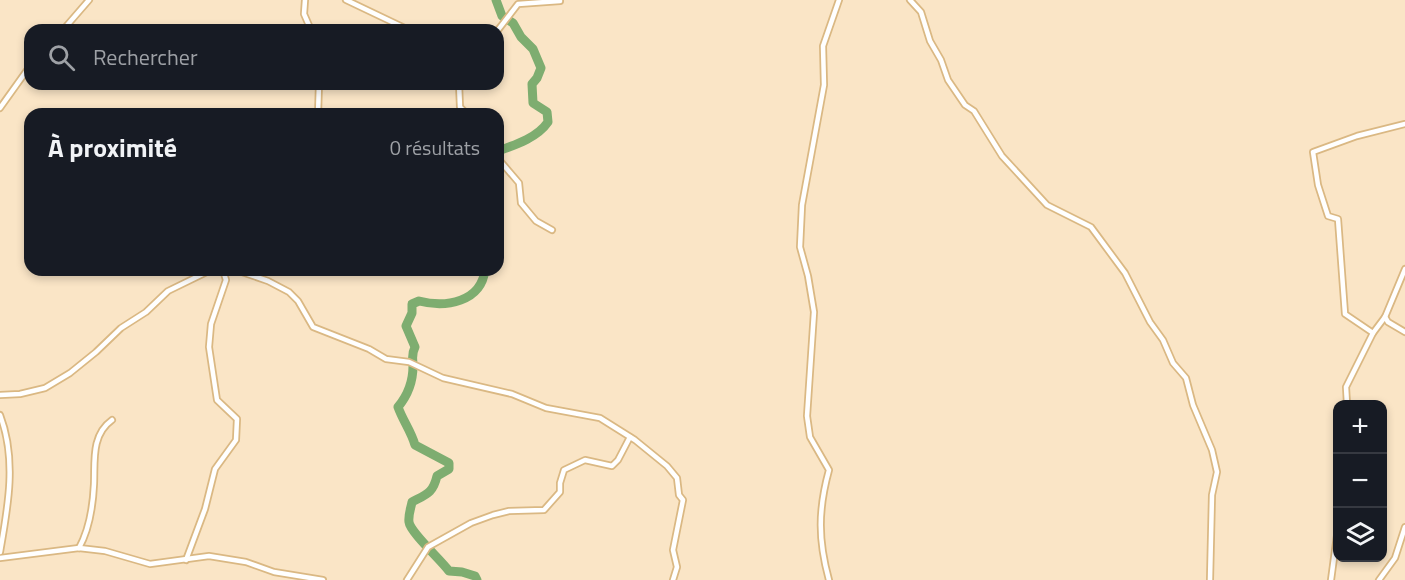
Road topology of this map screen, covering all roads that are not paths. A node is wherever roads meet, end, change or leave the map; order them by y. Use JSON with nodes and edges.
{"nodes":[{"id":1,"x":88,"y":0,"type":"edge"},
{"id":2,"x":305,"y":0,"type":"edge"},
{"id":3,"x":346,"y":0,"type":"edge"},
{"id":4,"x":839,"y":0,"type":"edge"},
{"id":5,"x":910,"y":0,"type":"edge"},
{"id":6,"x":560,"y":1,"type":"edge"},
{"id":7,"x":68,"y":24,"type":"edge"},
{"id":8,"x":308,"y":24,"type":"edge"},
{"id":9,"x":396,"y":24,"type":"edge"},
{"id":10,"x":503,"y":24,"type":"edge"},
{"id":11,"x":24,"y":74,"type":"edge"},
{"id":12,"x":320,"y":90,"type":"edge"},
{"id":13,"x":459,"y":90,"type":"edge"},
{"id":14,"x":0,"y":108,"type":"edge"},
{"id":15,"x":318,"y":108,"type":"edge"},
{"id":16,"x":461,"y":108,"type":"edge"},
{"id":17,"x":1405,"y":124,"type":"edge"},
{"id":18,"x":504,"y":166,"type":"edge"},
{"id":19,"x":552,"y":230,"type":"dead end"},
{"id":20,"x":1405,"y":269,"type":"edge"},
{"id":21,"x":196,"y":276,"type":"edge"},
{"id":22,"x":225,"y":276,"type":"edge"},
{"id":23,"x":255,"y":276,"type":"edge"},
{"id":24,"x":1385,"y":317,"type":"junction"},
{"id":25,"x":1405,"y":332,"type":"edge"},
{"id":26,"x":1373,"y":333,"type":"junction"},
{"id":27,"x":0,"y":395,"type":"edge"},
{"id":28,"x":1347,"y":400,"type":"edge"},
{"id":29,"x":0,"y":415,"type":"edge"},
{"id":30,"x":112,"y":420,"type":"dead end"},
{"id":31,"x":630,"y":437,"type":"junction"},
{"id":32,"x":1405,"y":527,"type":"edge"},
{"id":33,"x":79,"y":548,"type":"junction"},
{"id":34,"x":0,"y":552,"type":"edge"},
{"id":35,"x":0,"y":558,"type":"edge"},
{"id":36,"x":186,"y":560,"type":"junction"},
{"id":37,"x":1333,"y":562,"type":"edge"},
{"id":38,"x":323,"y":580,"type":"edge"},
{"id":39,"x":407,"y":580,"type":"edge"},
{"id":40,"x":673,"y":580,"type":"edge"},
{"id":41,"x":829,"y":580,"type":"edge"},
{"id":42,"x":1210,"y":580,"type":"edge"},
{"id":43,"x":1331,"y":580,"type":"edge"},
{"id":44,"x":1379,"y":580,"type":"edge"}],
"edges":[{"from":1,"to":7,"type":"street"},
{"from":2,"to":8,"type":"street"},
{"from":3,"to":9,"type":"street"},
{"from":4,"to":41,"type":"street"},
{"from":5,"to":42,"type":"street"},
{"from":6,"to":10,"type":"street"},
{"from":11,"to":14,"type":"street"},
{"from":12,"to":15,"type":"street"},
{"from":13,"to":16,"type":"street"},
{"from":17,"to":26,"type":"street"},
{"from":18,"to":19,"type":"street"},
{"from":20,"to":24,"type":"street"},
{"from":21,"to":27,"type":"street"},
{"from":22,"to":36,"type":"street"},
{"from":23,"to":31,"type":"street"},
{"from":24,"to":25,"type":"street"},
{"from":24,"to":26,"type":"street"},
{"from":26,"to":28,"type":"street"},
{"from":29,"to":34,"type":"street"},
{"from":30,"to":33,"type":"street"},
{"from":31,"to":39,"type":"street"},
{"from":31,"to":40,"type":"street"},
{"from":32,"to":44,"type":"street"},
{"from":33,"to":35,"type":"street"},
{"from":33,"to":36,"type":"street"},
{"from":36,"to":38,"type":"street"},
{"from":37,"to":43,"type":"street"}]}
